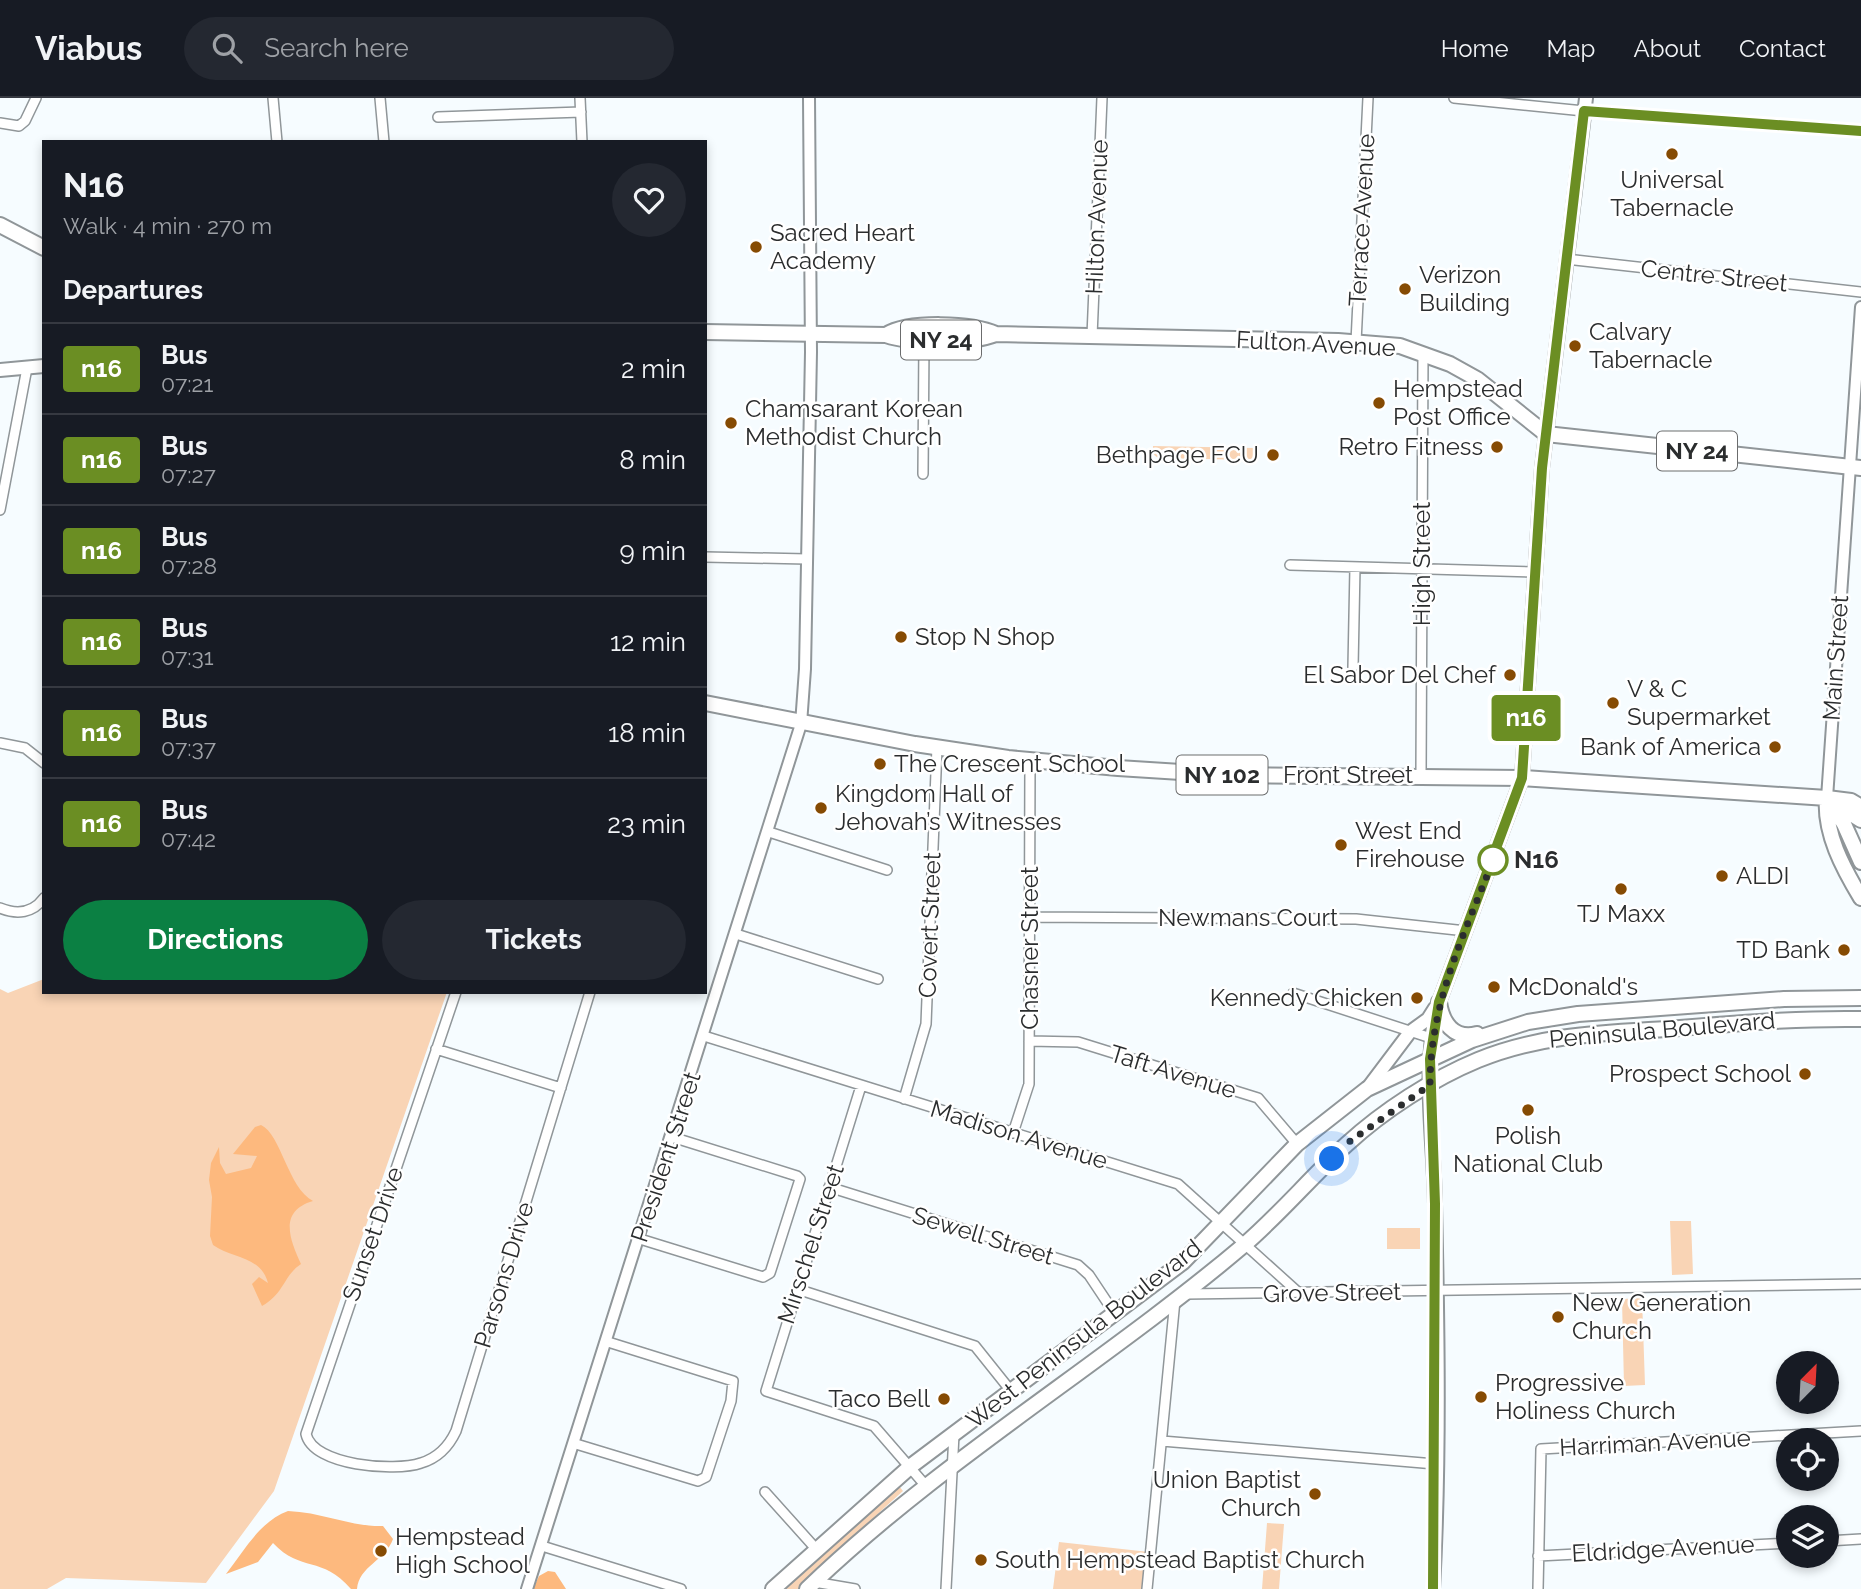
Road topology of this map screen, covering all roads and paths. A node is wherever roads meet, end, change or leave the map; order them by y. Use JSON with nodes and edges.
{"nodes":[{"id":1,"x":36,"y":98,"type":"edge"},
{"id":2,"x":273,"y":98,"type":"edge"},
{"id":3,"x":380,"y":98,"type":"edge"},
{"id":4,"x":580,"y":98,"type":"edge"},
{"id":5,"x":809,"y":98,"type":"edge"},
{"id":6,"x":1102,"y":98,"type":"edge"},
{"id":7,"x":1368,"y":98,"type":"edge"},
{"id":8,"x":1454,"y":98,"type":"edge"},
{"id":9,"x":1585,"y":105,"type":"edge"},
{"id":10,"x":581,"y":112,"type":"junction"},
{"id":11,"x":438,"y":117,"type":"dead end"},
{"id":12,"x":0,"y":123,"type":"edge"},
{"id":13,"x":1861,"y":131,"type":"edge"},
{"id":14,"x":276,"y":140,"type":"edge"},
{"id":15,"x":384,"y":140,"type":"edge"},
{"id":16,"x":582,"y":140,"type":"edge"},
{"id":17,"x":0,"y":225,"type":"edge"},
{"id":18,"x":42,"y":247,"type":"edge"},
{"id":19,"x":1566,"y":260,"type":"junction"},
{"id":20,"x":1861,"y":292,"type":"edge"},
{"id":21,"x":1861,"y":307,"type":"edge"},
{"id":22,"x":707,"y":332,"type":"edge"},
{"id":23,"x":811,"y":334,"type":"junction"},
{"id":24,"x":996,"y":334,"type":"junction"},
{"id":25,"x":886,"y":335,"type":"junction"},
{"id":26,"x":1092,"y":336,"type":"junction"},
{"id":27,"x":924,"y":340,"type":"junction"},
{"id":28,"x":1356,"y":342,"type":"junction"},
{"id":29,"x":1423,"y":353,"type":"junction"},
{"id":30,"x":42,"y":366,"type":"edge"},
{"id":31,"x":27,"y":368,"type":"junction"},
{"id":32,"x":0,"y":370,"type":"edge"},
{"id":33,"x":1546,"y":434,"type":"junction"},
{"id":34,"x":1854,"y":467,"type":"edge"},
{"id":35,"x":923,"y":474,"type":"dead end"},
{"id":36,"x":0,"y":510,"type":"edge"},
{"id":37,"x":707,"y":557,"type":"edge"},
{"id":38,"x":807,"y":559,"type":"junction"},
{"id":39,"x":1290,"y":565,"type":"dead end"},
{"id":40,"x":1354,"y":567,"type":"junction"},
{"id":41,"x":1422,"y":569,"type":"junction"},
{"id":42,"x":1535,"y":572,"type":"junction"},
{"id":43,"x":1353,"y":667,"type":"dead end"},
{"id":44,"x":707,"y":703,"type":"edge"},
{"id":45,"x":801,"y":724,"type":"junction"},
{"id":46,"x":0,"y":743,"type":"edge"},
{"id":47,"x":937,"y":747,"type":"junction"},
{"id":48,"x":1030,"y":760,"type":"junction"},
{"id":49,"x":42,"y":761,"type":"edge"},
{"id":50,"x":1421,"y":775,"type":"junction"},
{"id":51,"x":1522,"y":778,"type":"junction"},
{"id":52,"x":1827,"y":798,"type":"junction"},
{"id":53,"x":1861,"y":807,"type":"edge"},
{"id":54,"x":1861,"y":820,"type":"edge"},
{"id":55,"x":769,"y":832,"type":"junction"},
{"id":56,"x":1861,"y":862,"type":"edge"},
{"id":57,"x":887,"y":870,"type":"dead end"},
{"id":58,"x":1861,"y":898,"type":"edge"},
{"id":59,"x":42,"y":900,"type":"edge"},
{"id":60,"x":0,"y":908,"type":"edge"},
{"id":61,"x":1030,"y":917,"type":"junction"},
{"id":62,"x":1466,"y":931,"type":"junction"},
{"id":63,"x":736,"y":934,"type":"junction"},
{"id":64,"x":878,"y":979,"type":"dead end"},
{"id":65,"x":1293,"y":993,"type":"dead end"},
{"id":66,"x":455,"y":994,"type":"edge"},
{"id":67,"x":589,"y":994,"type":"edge"},
{"id":68,"x":1861,"y":998,"type":"edge"},
{"id":69,"x":1439,"y":1002,"type":"junction"},
{"id":70,"x":1861,"y":1019,"type":"edge"},
{"id":71,"x":1502,"y":1028,"type":"junction"},
{"id":72,"x":1410,"y":1032,"type":"junction"},
{"id":73,"x":704,"y":1036,"type":"junction"},
{"id":74,"x":1431,"y":1038,"type":"junction"},
{"id":75,"x":1029,"y":1041,"type":"junction"},
{"id":76,"x":436,"y":1049,"type":"junction"},
{"id":77,"x":1430,"y":1059,"type":"junction"},
{"id":78,"x":1430,"y":1085,"type":"junction"},
{"id":79,"x":861,"y":1086,"type":"junction"},
{"id":80,"x":561,"y":1088,"type":"junction"},
{"id":81,"x":1367,"y":1089,"type":"junction"},
{"id":82,"x":904,"y":1099,"type":"junction"},
{"id":83,"x":1013,"y":1133,"type":"junction"},
{"id":84,"x":672,"y":1138,"type":"junction"},
{"id":85,"x":1297,"y":1144,"type":"junction"},
{"id":86,"x":829,"y":1187,"type":"junction"},
{"id":87,"x":1222,"y":1223,"type":"junction"},
{"id":88,"x":640,"y":1239,"type":"junction"},
{"id":89,"x":1245,"y":1244,"type":"junction"},
{"id":90,"x":1861,"y":1284,"type":"edge"},
{"id":91,"x":797,"y":1289,"type":"junction"},
{"id":92,"x":1435,"y":1292,"type":"junction"},
{"id":93,"x":1300,"y":1294,"type":"junction"},
{"id":94,"x":1178,"y":1296,"type":"junction"},
{"id":95,"x":1115,"y":1314,"type":"junction"},
{"id":96,"x":608,"y":1342,"type":"junction"},
{"id":97,"x":1011,"y":1391,"type":"junction"},
{"id":98,"x":1861,"y":1432,"type":"edge"},
{"id":99,"x":954,"y":1434,"type":"junction"},
{"id":100,"x":1161,"y":1441,"type":"junction"},
{"id":101,"x":576,"y":1444,"type":"junction"},
{"id":102,"x":340,"y":1459,"type":"joint"},
{"id":103,"x":1436,"y":1464,"type":"junction"},
{"id":104,"x":952,"y":1465,"type":"junction"},
{"id":105,"x":911,"y":1466,"type":"junction"},
{"id":106,"x":926,"y":1486,"type":"junction"},
{"id":107,"x":765,"y":1492,"type":"dead end"},
{"id":108,"x":1861,"y":1539,"type":"edge"},
{"id":109,"x":1839,"y":1540,"type":"edge"},
{"id":110,"x":1776,"y":1544,"type":"edge"},
{"id":111,"x":542,"y":1546,"type":"junction"},
{"id":112,"x":817,"y":1550,"type":"junction"},
{"id":113,"x":1538,"y":1556,"type":"junction"},
{"id":114,"x":810,"y":1586,"type":"edge"},
{"id":115,"x":830,"y":1588,"type":"edge"},
{"id":116,"x":527,"y":1589,"type":"edge"},
{"id":117,"x":681,"y":1589,"type":"edge"},
{"id":118,"x":773,"y":1589,"type":"edge"},
{"id":119,"x":856,"y":1589,"type":"edge"},
{"id":120,"x":946,"y":1589,"type":"edge"},
{"id":121,"x":1147,"y":1589,"type":"edge"},
{"id":122,"x":1433,"y":1589,"type":"edge"},
{"id":123,"x":1538,"y":1589,"type":"edge"}],
"edges":[{"from":1,"to":12,"type":"street"},
{"from":2,"to":14,"type":"street"},
{"from":3,"to":15,"type":"street"},
{"from":4,"to":10,"type":"street"},
{"from":5,"to":23,"type":"street","name":"President Street"},
{"from":6,"to":26,"type":"street","name":"Hilton Avenue"},
{"from":7,"to":28,"type":"street","name":"Terrace Avenue"},
{"from":8,"to":9,"type":"street"},
{"from":9,"to":13,"type":"street"},
{"from":9,"to":19,"type":"main road"},
{"from":10,"to":11,"type":"street"},
{"from":10,"to":16,"type":"street"},
{"from":17,"to":18,"type":"main road"},
{"from":19,"to":20,"type":"street","name":"Centre Street"},
{"from":19,"to":33,"type":"main road"},
{"from":21,"to":34,"type":"street","name":"Main Street"},
{"from":22,"to":23,"type":"main road","name":"Fulton Avenue","number":"NY 24"},
{"from":23,"to":25,"type":"main road","name":"Fulton Avenue","number":"NY 24"},
{"from":23,"to":38,"type":"street","name":"President Street"},
{"from":24,"to":25,"type":"main road","name":"Fulton Avenue"},
{"from":24,"to":26,"type":"main road","name":"Fulton Avenue","number":"NY 24"},
{"from":24,"to":27,"type":"main road","name":"Fulton Avenue","number":"NY 24"},
{"from":25,"to":27,"type":"main road","name":"Fulton Avenue","number":"NY 24"},
{"from":26,"to":28,"type":"main road","name":"Fulton Avenue","number":"NY 24"},
{"from":27,"to":35,"type":"street"},
{"from":28,"to":29,"type":"main road","name":"Fulton Avenue","number":"NY 24"},
{"from":29,"to":33,"type":"main road","name":"Fulton Avenue","number":"NY 24"},
{"from":29,"to":41,"type":"street","name":"High Street"},
{"from":30,"to":31,"type":"main road"},
{"from":31,"to":32,"type":"main road"},
{"from":31,"to":36,"type":"street"},
{"from":33,"to":34,"type":"main road","number":"NY 24"},
{"from":33,"to":42,"type":"main road"},
{"from":34,"to":52,"type":"street","name":"Main Street"},
{"from":37,"to":38,"type":"street"},
{"from":38,"to":45,"type":"street","name":"President Street"},
{"from":39,"to":40,"type":"street"},
{"from":40,"to":41,"type":"street"},
{"from":40,"to":43,"type":"street"},
{"from":41,"to":42,"type":"street"},
{"from":41,"to":50,"type":"street","name":"High Street"},
{"from":42,"to":51,"type":"main road"},
{"from":44,"to":45,"type":"main road","name":"Front Street","number":"NY 102"},
{"from":45,"to":47,"type":"main road","name":"Front Street","number":"NY 102"},
{"from":45,"to":55,"type":"street","name":"President Street"},
{"from":46,"to":49,"type":"street"},
{"from":47,"to":48,"type":"main road","name":"Front Street","number":"NY 102"},
{"from":47,"to":82,"type":"street","name":"Covert Street"},
{"from":48,"to":50,"type":"main road","name":"Front Street","number":"NY 102"},
{"from":48,"to":61,"type":"street","name":"Chasner Street"},
{"from":50,"to":51,"type":"main road","name":"Front Street","number":"NY 102"},
{"from":51,"to":52,"type":"main road","name":"Front Street","number":"NY 102"},
{"from":51,"to":62,"type":"main road"},
{"from":52,"to":53,"type":"main road","name":"Front Street","number":"NY 102"},
{"from":52,"to":54,"type":"main road","name":"Front Street","number":"NY 102"},
{"from":52,"to":56,"type":"main road"},
{"from":52,"to":58,"type":"main road"},
{"from":55,"to":57,"type":"street"},
{"from":55,"to":63,"type":"street","name":"President Street"},
{"from":59,"to":60,"type":"street"},
{"from":61,"to":62,"type":"street","name":"Newmans Court"},
{"from":61,"to":75,"type":"street","name":"Chasner Street"},
{"from":62,"to":69,"type":"main road"},
{"from":63,"to":64,"type":"street"},
{"from":63,"to":73,"type":"street","name":"President Street"},
{"from":65,"to":72,"type":"street"},
{"from":66,"to":76,"type":"street","name":"Sunset Drive"},
{"from":67,"to":80,"type":"street","name":"Parsons Drive"},
{"from":68,"to":71,"type":"main road","name":"Peninsula Boulevard"},
{"from":69,"to":71,"type":"main road"},
{"from":69,"to":72,"type":"main road"},
{"from":69,"to":74,"type":"main road"},
{"from":70,"to":78,"type":"main road","name":"Peninsula Boulevard"},
{"from":71,"to":77,"type":"main road","name":"Peninsula Boulevard"},
{"from":72,"to":74,"type":"street"},
{"from":72,"to":81,"type":"main road"},
{"from":73,"to":79,"type":"street","name":"Madison Avenue"},
{"from":73,"to":84,"type":"street","name":"President Street"},
{"from":74,"to":77,"type":"main road"},
{"from":75,"to":83,"type":"street","name":"Chasner Street"},
{"from":75,"to":85,"type":"street","name":"Taft Avenue"},
{"from":76,"to":80,"type":"street"},
{"from":76,"to":102,"type":"street","name":"Sunset Drive"},
{"from":77,"to":78,"type":"main road"},
{"from":77,"to":81,"type":"main road","name":"West Peninsula Boulevard"},
{"from":78,"to":89,"type":"main road","name":"West Peninsula Boulevard"},
{"from":78,"to":92,"type":"main road"},
{"from":79,"to":82,"type":"street","name":"Madison Avenue"},
{"from":79,"to":86,"type":"street","name":"Mirschel Street"},
{"from":80,"to":102,"type":"street","name":"Parsons Drive"},
{"from":81,"to":85,"type":"main road","name":"West Peninsula Boulevard"},
{"from":82,"to":83,"type":"street","name":"Madison Avenue"},
{"from":83,"to":87,"type":"street","name":"Madison Avenue"},
{"from":84,"to":88,"type":"street","name":"President Street"},
{"from":84,"to":88,"type":"street"},
{"from":85,"to":87,"type":"main road","name":"West Peninsula Boulevard"},
{"from":86,"to":91,"type":"street","name":"Mirschel Street"},
{"from":86,"to":95,"type":"street","name":"Sewell Street"},
{"from":87,"to":89,"type":"street","name":"Madison Avenue"},
{"from":87,"to":95,"type":"main road","name":"West Peninsula Boulevard"},
{"from":88,"to":96,"type":"street","name":"President Street"},
{"from":89,"to":93,"type":"street","name":"Madison Avenue"},
{"from":89,"to":94,"type":"main road","name":"West Peninsula Boulevard"},
{"from":90,"to":92,"type":"street","name":"Grove Street"},
{"from":91,"to":97,"type":"street"},
{"from":91,"to":105,"type":"street","name":"Mirschel Street"},
{"from":92,"to":93,"type":"street","name":"Grove Street"},
{"from":92,"to":103,"type":"main road"},
{"from":93,"to":94,"type":"street","name":"Grove Street"},
{"from":94,"to":100,"type":"street"},
{"from":94,"to":104,"type":"main road","name":"West Peninsula Boulevard"},
{"from":95,"to":97,"type":"main road","name":"West Peninsula Boulevard"},
{"from":96,"to":101,"type":"street","name":"President Street"},
{"from":96,"to":101,"type":"street"},
{"from":97,"to":99,"type":"main road","name":"West Peninsula Boulevard"},
{"from":98,"to":113,"type":"street","name":"Harriman Avenue"},
{"from":99,"to":104,"type":"street"},
{"from":99,"to":105,"type":"main road","name":"West Peninsula Boulevard"},
{"from":100,"to":103,"type":"street"},
{"from":100,"to":121,"type":"street"},
{"from":101,"to":111,"type":"street","name":"President Street"},
{"from":103,"to":122,"type":"main road"},
{"from":104,"to":106,"type":"main road","name":"West Peninsula Boulevard"},
{"from":104,"to":120,"type":"street"},
{"from":105,"to":106,"type":"street"},
{"from":105,"to":112,"type":"main road","name":"West Peninsula Boulevard"},
{"from":106,"to":114,"type":"main road","name":"West Peninsula Boulevard"},
{"from":107,"to":112,"type":"street"},
{"from":108,"to":109,"type":"street"},
{"from":110,"to":113,"type":"street","name":"Eldridge Avenue"},
{"from":111,"to":116,"type":"street","name":"President Street"},
{"from":111,"to":117,"type":"street"},
{"from":112,"to":118,"type":"main road","name":"West Peninsula Boulevard"},
{"from":113,"to":123,"type":"street"},
{"from":114,"to":115,"type":"street"},
{"from":115,"to":119,"type":"street"}]}
